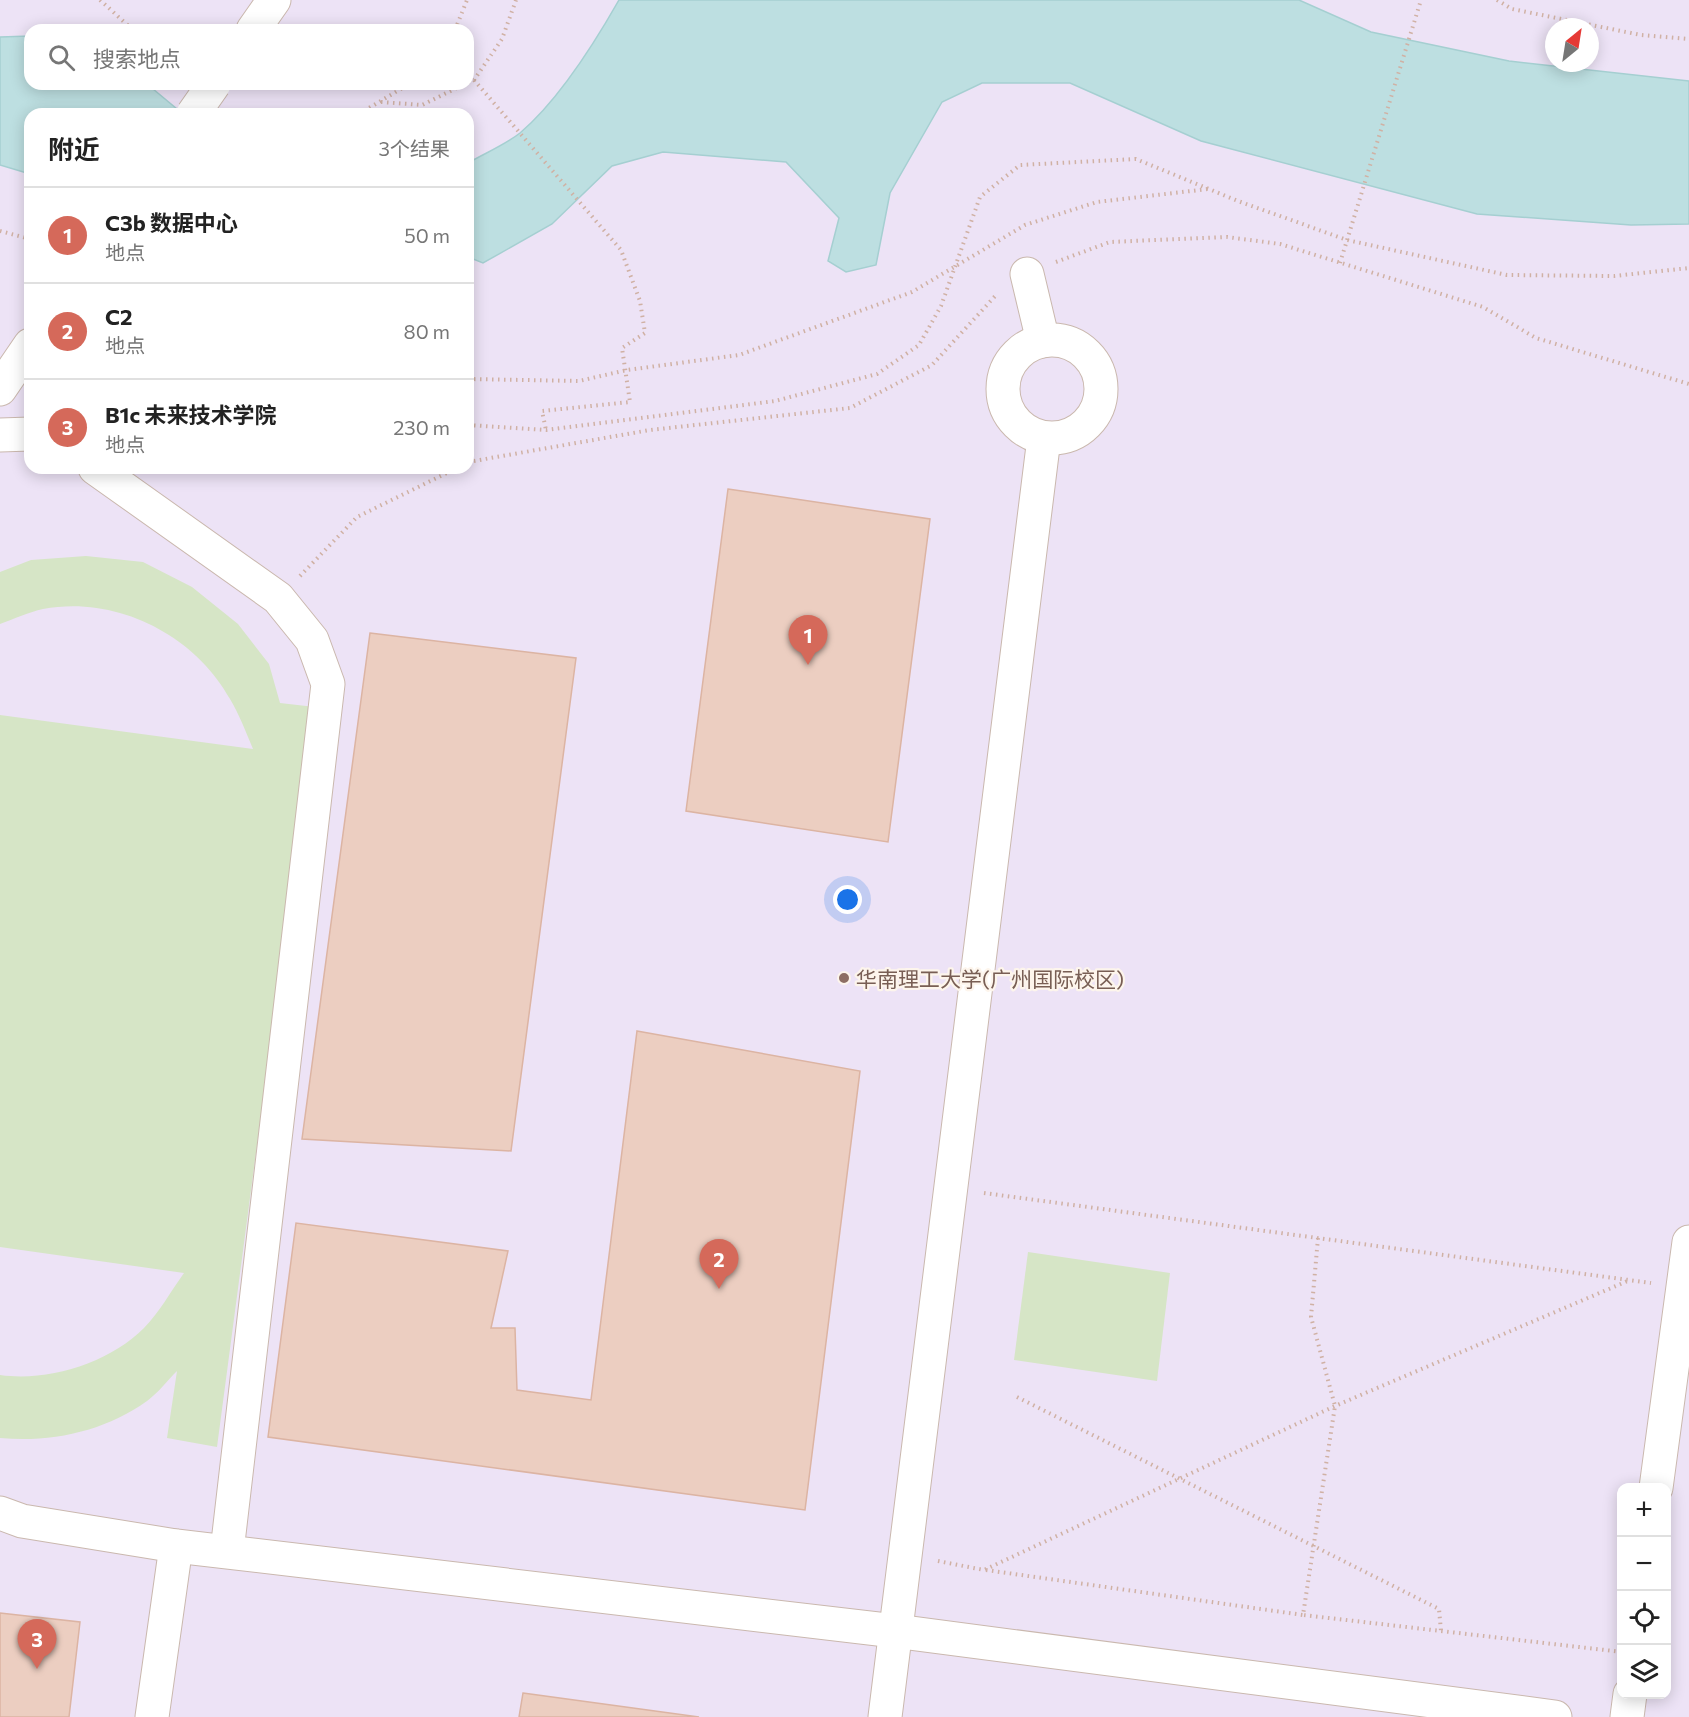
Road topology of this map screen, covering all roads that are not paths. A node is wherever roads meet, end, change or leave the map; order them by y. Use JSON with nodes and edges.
{"nodes":[{"id":1,"x":274,"y":0,"type":"edge"},
{"id":2,"x":257,"y":24,"type":"edge"},
{"id":3,"x":210,"y":90,"type":"edge"},
{"id":4,"x":197,"y":108,"type":"edge"},
{"id":5,"x":1027,"y":274,"type":"road end"},
{"id":6,"x":1043,"y":341,"type":"junction"},
{"id":7,"x":24,"y":354,"type":"edge"},
{"id":8,"x":0,"y":389,"type":"edge"},
{"id":9,"x":24,"y":434,"type":"edge"},
{"id":10,"x":0,"y":435,"type":"edge"},
{"id":11,"x":1044,"y":438,"type":"junction"},
{"id":12,"x":104,"y":474,"type":"edge"},
{"id":13,"x":1689,"y":1242,"type":"edge"},
{"id":14,"x":1657,"y":1483,"type":"edge"},
{"id":15,"x":0,"y":1514,"type":"edge"},
{"id":16,"x":176,"y":1546,"type":"junction"},
{"id":17,"x":227,"y":1551,"type":"junction"},
{"id":18,"x":895,"y":1631,"type":"junction"},
{"id":19,"x":1629,"y":1699,"type":"edge"},
{"id":20,"x":152,"y":1717,"type":"edge"},
{"id":21,"x":885,"y":1717,"type":"edge"},
{"id":22,"x":1555,"y":1717,"type":"edge"},
{"id":23,"x":1627,"y":1717,"type":"edge"}],
"edges":[{"from":1,"to":2,"type":"street"},
{"from":3,"to":4,"type":"street","bridge":true},
{"from":5,"to":6,"type":"street"},
{"from":6,"to":11,"type":"street"},
{"from":6,"to":11,"type":"street"},
{"from":7,"to":8,"type":"street"},
{"from":9,"to":10,"type":"street"},
{"from":11,"to":18,"type":"street"},
{"from":12,"to":17,"type":"street"},
{"from":13,"to":14,"type":"street"},
{"from":15,"to":16,"type":"street"},
{"from":16,"to":17,"type":"street"},
{"from":16,"to":20,"type":"street"},
{"from":17,"to":18,"type":"street"},
{"from":18,"to":21,"type":"street"},
{"from":18,"to":22,"type":"street"},
{"from":19,"to":23,"type":"street"}]}
